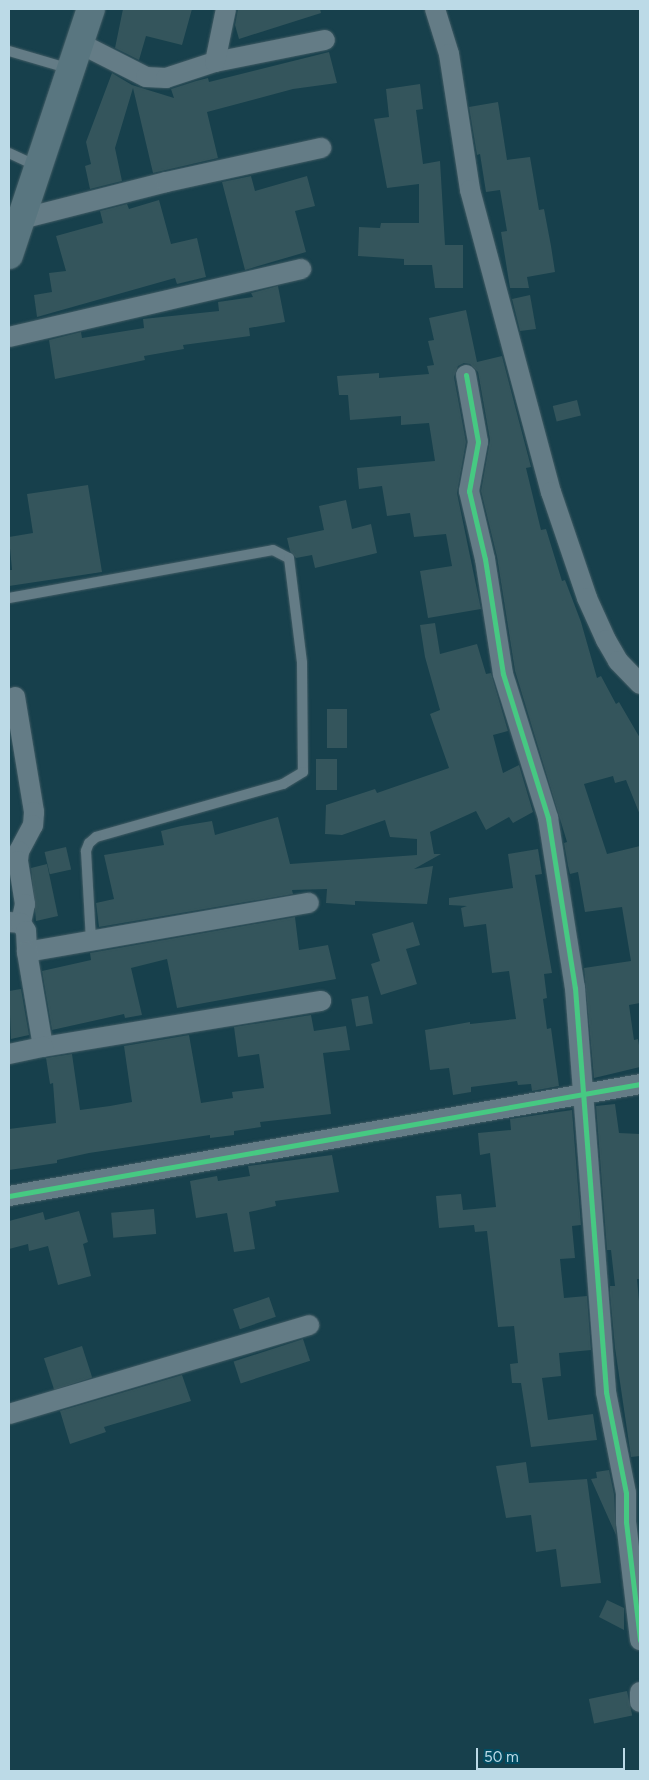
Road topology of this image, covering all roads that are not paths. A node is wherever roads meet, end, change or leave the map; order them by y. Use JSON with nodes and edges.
{"nodes":[{"id":1,"x":92,"y":9,"type":"edge"},
{"id":2,"x":226,"y":9,"type":"edge"},
{"id":3,"x":435,"y":9,"type":"edge"},
{"id":4,"x":325,"y":40,"type":"dead end"},
{"id":5,"x":80,"y":44,"type":"junction"},
{"id":6,"x":9,"y":51,"type":"edge"},
{"id":7,"x":216,"y":62,"type":"junction"},
{"id":8,"x":71,"y":69,"type":"junction"},
{"id":9,"x":321,"y":148,"type":"dead end"},
{"id":10,"x":9,"y":153,"type":"edge"},
{"id":11,"x":38,"y":167,"type":"junction"},
{"id":12,"x":13,"y":239,"type":"edge"},
{"id":13,"x":301,"y":269,"type":"dead end"},
{"id":14,"x":9,"y":337,"type":"edge"},
{"id":15,"x":466,"y":375,"type":"dead end"},
{"id":16,"x":9,"y":598,"type":"edge"},
{"id":17,"x":640,"y":684,"type":"edge"},
{"id":18,"x":15,"y":697,"type":"dead end"},
{"id":19,"x":310,"y":903,"type":"dead end"},
{"id":20,"x":15,"y":922,"type":"edge"},
{"id":21,"x":91,"y":941,"type":"junction"},
{"id":22,"x":28,"y":952,"type":"junction"},
{"id":23,"x":320,"y":1001,"type":"dead end"},
{"id":24,"x":43,"y":1048,"type":"junction"},
{"id":25,"x":9,"y":1054,"type":"edge"},
{"id":26,"x":640,"y":1084,"type":"edge"},
{"id":27,"x":585,"y":1096,"type":"junction"},
{"id":28,"x":9,"y":1196,"type":"edge"},
{"id":29,"x":309,"y":1325,"type":"dead end"},
{"id":30,"x":9,"y":1414,"type":"edge"},
{"id":31,"x":633,"y":1497,"type":"edge"},
{"id":32,"x":640,"y":1640,"type":"edge"},
{"id":33,"x":640,"y":1692,"type":"edge"},
{"id":34,"x":640,"y":1702,"type":"edge"}],
"edges":[{"from":1,"to":5,"type":"main road"},
{"from":2,"to":7,"type":"street"},
{"from":3,"to":17,"type":"street"},
{"from":4,"to":7,"type":"street"},
{"from":5,"to":7,"type":"street"},
{"from":5,"to":8,"type":"main road"},
{"from":6,"to":8,"type":"lane"},
{"from":8,"to":11,"type":"main road"},
{"from":9,"to":12,"type":"street"},
{"from":10,"to":11,"type":"lane"},
{"from":11,"to":12,"type":"main road"},
{"from":13,"to":14,"type":"street"},
{"from":15,"to":27,"type":"street"},
{"from":16,"to":21,"type":"lane"},
{"from":18,"to":20,"type":"street"},
{"from":19,"to":21,"type":"street"},
{"from":20,"to":22,"type":"street"},
{"from":21,"to":22,"type":"street"},
{"from":22,"to":24,"type":"street"},
{"from":23,"to":24,"type":"street"},
{"from":24,"to":25,"type":"street"},
{"from":26,"to":27,"type":"street"},
{"from":27,"to":28,"type":"street"},
{"from":27,"to":31,"type":"street"},
{"from":29,"to":30,"type":"street"},
{"from":31,"to":32,"type":"street"},
{"from":33,"to":34,"type":"street"}]}
